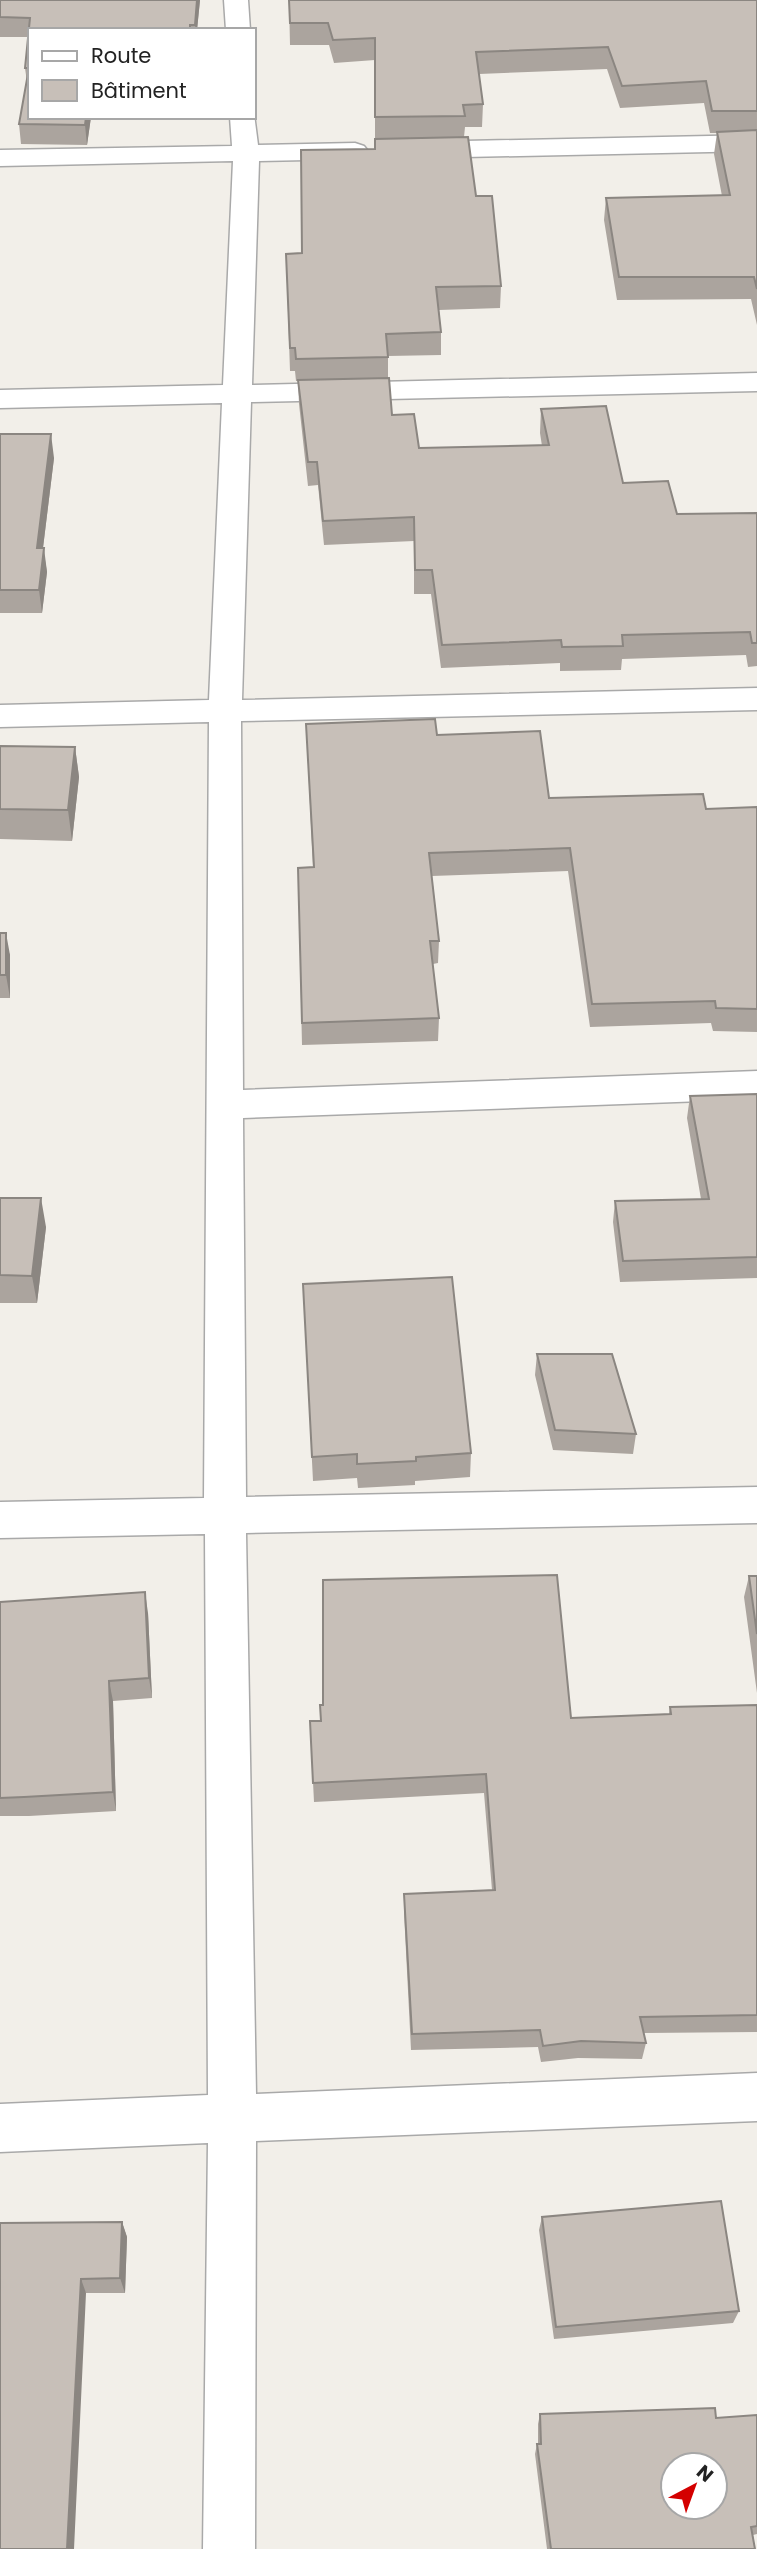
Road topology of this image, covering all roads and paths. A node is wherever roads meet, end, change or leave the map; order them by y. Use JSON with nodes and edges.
{"nodes":[{"id":1,"x":236,"y":0,"type":"edge"},
{"id":2,"x":238,"y":28,"type":"edge"},
{"id":3,"x":245,"y":135,"type":"edge"},
{"id":4,"x":757,"y":143,"type":"edge"},
{"id":5,"x":0,"y":158,"type":"edge"},
{"id":6,"x":757,"y":382,"type":"edge"},
{"id":7,"x":239,"y":394,"type":"junction"},
{"id":8,"x":0,"y":399,"type":"edge"},
{"id":9,"x":757,"y":699,"type":"edge"},
{"id":10,"x":225,"y":713,"type":"junction"},
{"id":11,"x":0,"y":716,"type":"edge"},
{"id":12,"x":757,"y":1085,"type":"edge"},
{"id":13,"x":224,"y":1105,"type":"junction"},
{"id":14,"x":757,"y":1505,"type":"edge"},
{"id":15,"x":225,"y":1514,"type":"junction"},
{"id":16,"x":0,"y":1520,"type":"edge"},
{"id":17,"x":757,"y":2097,"type":"edge"},
{"id":18,"x":232,"y":2117,"type":"junction"},
{"id":19,"x":0,"y":2128,"type":"edge"},
{"id":20,"x":229,"y":2549,"type":"edge"}],
"edges":[{"from":1,"to":2,"type":"street"},
{"from":3,"to":4,"type":"street"},
{"from":3,"to":5,"type":"street"},
{"from":3,"to":7,"type":"street"},
{"from":6,"to":7,"type":"street"},
{"from":7,"to":8,"type":"street"},
{"from":7,"to":10,"type":"street"},
{"from":9,"to":10,"type":"street"},
{"from":10,"to":11,"type":"street"},
{"from":10,"to":13,"type":"street"},
{"from":12,"to":13,"type":"street"},
{"from":13,"to":15,"type":"street"},
{"from":14,"to":15,"type":"street"},
{"from":15,"to":16,"type":"street"},
{"from":15,"to":18,"type":"street"},
{"from":17,"to":18,"type":"street"},
{"from":18,"to":19,"type":"street"},
{"from":18,"to":20,"type":"street"}]}
